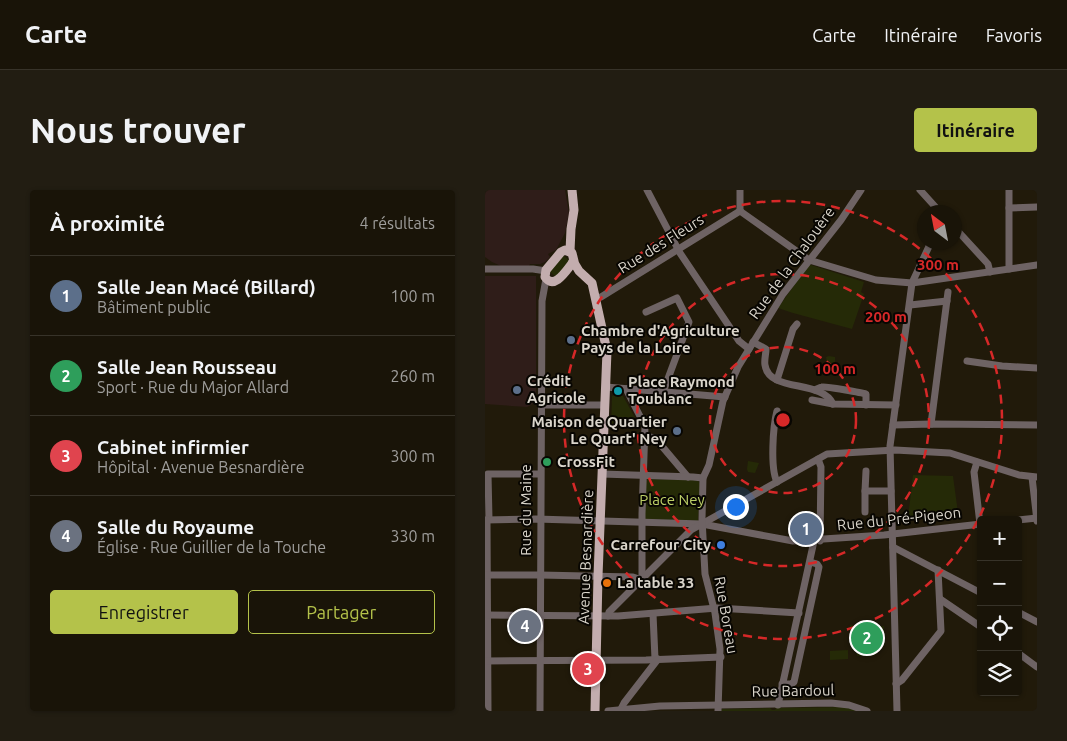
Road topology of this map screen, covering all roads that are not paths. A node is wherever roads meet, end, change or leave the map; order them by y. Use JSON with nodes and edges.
{"nodes":[{"id":1,"x":572,"y":190,"type":"edge"},
{"id":2,"x":647,"y":190,"type":"edge"},
{"id":3,"x":740,"y":190,"type":"edge"},
{"id":4,"x":861,"y":190,"type":"edge"},
{"id":5,"x":920,"y":190,"type":"edge"},
{"id":6,"x":1009,"y":190,"type":"edge"},
{"id":7,"x":934,"y":205,"type":"edge"},
{"id":8,"x":1037,"y":207,"type":"edge"},
{"id":9,"x":1009,"y":208,"type":"junction"},
{"id":10,"x":740,"y":211,"type":"junction"},
{"id":11,"x":962,"y":236,"type":"edge"},
{"id":12,"x":678,"y":250,"type":"junction"},
{"id":13,"x":927,"y":250,"type":"edge"},
{"id":14,"x":567,"y":251,"type":"junction"},
{"id":15,"x":809,"y":260,"type":"junction"},
{"id":16,"x":573,"y":261,"type":"junction"},
{"id":17,"x":1037,"y":265,"type":"edge"},
{"id":18,"x":485,"y":269,"type":"edge"},
{"id":19,"x":1009,"y":269,"type":"junction"},
{"id":20,"x":564,"y":272,"type":"junction"},
{"id":21,"x":990,"y":272,"type":"junction"},
{"id":22,"x":582,"y":273,"type":"junction"},
{"id":23,"x":546,"y":275,"type":"junction"},
{"id":24,"x":912,"y":283,"type":"junction"},
{"id":25,"x":948,"y":292,"type":"dead end"},
{"id":26,"x":596,"y":298,"type":"junction"},
{"id":27,"x":947,"y":300,"type":"junction"},
{"id":28,"x":910,"y":305,"type":"junction"},
{"id":29,"x":646,"y":312,"type":"dead end"},
{"id":30,"x":797,"y":324,"type":"dead end"},
{"id":31,"x":751,"y":345,"type":"junction"},
{"id":32,"x":967,"y":361,"type":"dead end"},
{"id":33,"x":1037,"y":368,"type":"edge"},
{"id":34,"x":777,"y":380,"type":"junction"},
{"id":35,"x":606,"y":387,"type":"junction"},
{"id":36,"x":626,"y":389,"type":"junction"},
{"id":37,"x":815,"y":390,"type":"junction"},
{"id":38,"x":663,"y":392,"type":"junction"},
{"id":39,"x":725,"y":397,"type":"junction"},
{"id":40,"x":812,"y":400,"type":"dead end"},
{"id":41,"x":833,"y":404,"type":"junction"},
{"id":42,"x":866,"y":404,"type":"junction"},
{"id":43,"x":605,"y":405,"type":"junction"},
{"id":44,"x":896,"y":405,"type":"junction"},
{"id":45,"x":541,"y":406,"type":"junction"},
{"id":46,"x":777,"y":411,"type":"dead end"},
{"id":47,"x":931,"y":424,"type":"junction"},
{"id":48,"x":893,"y":425,"type":"junction"},
{"id":49,"x":1037,"y":425,"type":"edge"},
{"id":50,"x":644,"y":436,"type":"junction"},
{"id":51,"x":891,"y":450,"type":"junction"},
{"id":52,"x":818,"y":459,"type":"junction"},
{"id":53,"x":977,"y":462,"type":"junction"},
{"id":54,"x":866,"y":472,"type":"dead end"},
{"id":55,"x":540,"y":474,"type":"junction"},
{"id":56,"x":602,"y":474,"type":"junction"},
{"id":57,"x":643,"y":475,"type":"junction"},
{"id":58,"x":688,"y":476,"type":"junction"},
{"id":59,"x":1035,"y":477,"type":"edge"},
{"id":60,"x":703,"y":478,"type":"junction"},
{"id":61,"x":777,"y":482,"type":"junction"},
{"id":62,"x":865,"y":491,"type":"junction"},
{"id":63,"x":891,"y":491,"type":"junction"},
{"id":64,"x":865,"y":512,"type":"dead end"},
{"id":65,"x":979,"y":516,"type":"edge"},
{"id":66,"x":487,"y":519,"type":"edge"},
{"id":67,"x":1037,"y":519,"type":"edge"},
{"id":68,"x":540,"y":520,"type":"junction"},
{"id":69,"x":1022,"y":520,"type":"edge"},
{"id":70,"x":600,"y":522,"type":"junction"},
{"id":71,"x":642,"y":523,"type":"junction"},
{"id":72,"x":702,"y":524,"type":"junction"},
{"id":73,"x":977,"y":524,"type":"edge"},
{"id":74,"x":892,"y":534,"type":"junction"},
{"id":75,"x":817,"y":541,"type":"junction"},
{"id":76,"x":893,"y":547,"type":"junction"},
{"id":77,"x":810,"y":562,"type":"junction"},
{"id":78,"x":938,"y":570,"type":"junction"},
{"id":79,"x":487,"y":575,"type":"junction"},
{"id":80,"x":540,"y":575,"type":"junction"},
{"id":81,"x":598,"y":576,"type":"junction"},
{"id":82,"x":642,"y":580,"type":"junction"},
{"id":83,"x":977,"y":590,"type":"edge"},
{"id":84,"x":940,"y":599,"type":"junction"},
{"id":85,"x":713,"y":609,"type":"junction"},
{"id":86,"x":799,"y":612,"type":"junction"},
{"id":87,"x":653,"y":614,"type":"junction"},
{"id":88,"x":1022,"y":614,"type":"edge"},
{"id":89,"x":540,"y":615,"type":"junction"},
{"id":90,"x":598,"y":616,"type":"junction"},
{"id":91,"x":608,"y":616,"type":"junction"},
{"id":92,"x":487,"y":618,"type":"edge"},
{"id":93,"x":1037,"y":622,"type":"edge"},
{"id":94,"x":977,"y":624,"type":"edge"},
{"id":95,"x":1022,"y":656,"type":"edge"},
{"id":96,"x":721,"y":657,"type":"junction"},
{"id":97,"x":656,"y":659,"type":"junction"},
{"id":98,"x":540,"y":660,"type":"junction"},
{"id":99,"x":597,"y":660,"type":"junction"},
{"id":100,"x":486,"y":661,"type":"edge"},
{"id":101,"x":1037,"y":667,"type":"edge"},
{"id":102,"x":782,"y":684,"type":"junction"},
{"id":103,"x":896,"y":684,"type":"junction"},
{"id":104,"x":778,"y":705,"type":"junction"},
{"id":105,"x":719,"y":708,"type":"edge"},
{"id":106,"x":621,"y":709,"type":"junction"},
{"id":107,"x":488,"y":711,"type":"edge"},
{"id":108,"x":540,"y":711,"type":"edge"},
{"id":109,"x":595,"y":711,"type":"edge"},
{"id":110,"x":608,"y":711,"type":"edge"},
{"id":111,"x":867,"y":711,"type":"edge"},
{"id":112,"x":897,"y":711,"type":"edge"}],
"edges":[{"from":1,"to":14,"type":"main road"},
{"from":2,"to":12,"type":"street"},
{"from":3,"to":10,"type":"street"},
{"from":4,"to":15,"type":"street","name":"Rue de la Chalouère"},
{"from":5,"to":7,"type":"street"},
{"from":6,"to":9,"type":"street"},
{"from":8,"to":9,"type":"street"},
{"from":9,"to":19,"type":"street"},
{"from":10,"to":12,"type":"street","name":"Rue des Fleurs"},
{"from":10,"to":15,"type":"street"},
{"from":11,"to":21,"type":"street"},
{"from":12,"to":26,"type":"street","name":"Rue des Fleurs"},
{"from":12,"to":31,"type":"street"},
{"from":13,"to":24,"type":"street"},
{"from":14,"to":16,"type":"main road"},
{"from":14,"to":23,"type":"main road"},
{"from":15,"to":24,"type":"street"},
{"from":15,"to":31,"type":"street","name":"Rue de la Chalouère"},
{"from":16,"to":20,"type":"main road"},
{"from":16,"to":22,"type":"main road","name":"Avenue Besnardière"},
{"from":17,"to":19,"type":"street"},
{"from":18,"to":23,"type":"street"},
{"from":19,"to":21,"type":"street"},
{"from":20,"to":22,"type":"main road"},
{"from":20,"to":23,"type":"main road"},
{"from":21,"to":24,"type":"street"},
{"from":22,"to":26,"type":"main road","name":"Avenue Besnardière"},
{"from":23,"to":45,"type":"street","name":"Rue du Maine"},
{"from":24,"to":28,"type":"street"},
{"from":25,"to":27,"type":"street"},
{"from":26,"to":35,"type":"main road","name":"Avenue Besnardière"},
{"from":27,"to":28,"type":"street"},
{"from":27,"to":47,"type":"street"},
{"from":28,"to":44,"type":"street"},
{"from":29,"to":38,"type":"street"},
{"from":30,"to":34,"type":"street"},
{"from":31,"to":34,"type":"street"},
{"from":31,"to":39,"type":"street","name":"Rue de la Chalouère"},
{"from":32,"to":33,"type":"street"},
{"from":34,"to":37,"type":"street"},
{"from":35,"to":36,"type":"street"},
{"from":35,"to":43,"type":"main road","name":"Avenue Besnardière"},
{"from":36,"to":38,"type":"street"},
{"from":36,"to":50,"type":"street"},
{"from":37,"to":41,"type":"street"},
{"from":37,"to":42,"type":"street"},
{"from":38,"to":39,"type":"street"},
{"from":39,"to":60,"type":"street","name":"Rue de la Chalouère"},
{"from":40,"to":41,"type":"street"},
{"from":41,"to":42,"type":"street"},
{"from":42,"to":44,"type":"street"},
{"from":43,"to":45,"type":"street"},
{"from":43,"to":56,"type":"main road","name":"Avenue Besnardière"},
{"from":44,"to":48,"type":"street"},
{"from":45,"to":55,"type":"street","name":"Rue du Maine"},
{"from":46,"to":61,"type":"street"},
{"from":47,"to":48,"type":"street"},
{"from":47,"to":49,"type":"street"},
{"from":48,"to":51,"type":"street"},
{"from":50,"to":57,"type":"street"},
{"from":50,"to":58,"type":"street"},
{"from":51,"to":52,"type":"street"},
{"from":51,"to":53,"type":"street"},
{"from":51,"to":63,"type":"street"},
{"from":52,"to":61,"type":"street"},
{"from":52,"to":75,"type":"street"},
{"from":53,"to":59,"type":"street"},
{"from":53,"to":65,"type":"street"},
{"from":54,"to":62,"type":"street"},
{"from":55,"to":66,"type":"street"},
{"from":55,"to":68,"type":"street","name":"Rue du Maine"},
{"from":56,"to":57,"type":"street"},
{"from":56,"to":70,"type":"main road","name":"Avenue Besnardière"},
{"from":57,"to":58,"type":"street"},
{"from":57,"to":71,"type":"street"},
{"from":58,"to":60,"type":"street"},
{"from":59,"to":67,"type":"street"},
{"from":60,"to":72,"type":"street","name":"Rue de la Chalouère"},
{"from":61,"to":72,"type":"street"},
{"from":62,"to":63,"type":"street"},
{"from":62,"to":64,"type":"street"},
{"from":63,"to":74,"type":"street"},
{"from":66,"to":68,"type":"street","name":"Rue du Pré-Pigeon"},
{"from":66,"to":79,"type":"street"},
{"from":67,"to":69,"type":"street"},
{"from":68,"to":70,"type":"street","name":"Rue du Pré-Pigeon"},
{"from":68,"to":80,"type":"street","name":"Rue du Maine"},
{"from":70,"to":71,"type":"street","name":"Rue du Pré-Pigeon"},
{"from":70,"to":81,"type":"main road","name":"Avenue Besnardière"},
{"from":71,"to":72,"type":"street","name":"Rue du Pré-Pigeon"},
{"from":71,"to":82,"type":"street"},
{"from":72,"to":75,"type":"street","name":"Rue du Pré-Pigeon"},
{"from":72,"to":82,"type":"street"},
{"from":72,"to":85,"type":"street","name":"Rue Boreau"},
{"from":73,"to":74,"type":"street","name":"Rue du Pré-Pigeon"},
{"from":74,"to":75,"type":"street","name":"Rue du Pré-Pigeon"},
{"from":74,"to":76,"type":"street"},
{"from":75,"to":77,"type":"street"},
{"from":76,"to":78,"type":"street"},
{"from":76,"to":103,"type":"street"},
{"from":77,"to":86,"type":"street"},
{"from":77,"to":102,"type":"street"},
{"from":78,"to":83,"type":"street"},
{"from":78,"to":84,"type":"street"},
{"from":79,"to":80,"type":"street"},
{"from":79,"to":92,"type":"street"},
{"from":80,"to":81,"type":"street"},
{"from":80,"to":89,"type":"street","name":"Rue du Maine"},
{"from":81,"to":82,"type":"street"},
{"from":81,"to":90,"type":"main road","name":"Avenue Besnardière"},
{"from":82,"to":91,"type":"street"},
{"from":84,"to":94,"type":"street"},
{"from":84,"to":103,"type":"street"},
{"from":85,"to":86,"type":"street"},
{"from":85,"to":87,"type":"street"},
{"from":85,"to":96,"type":"street","name":"Rue Boreau"},
{"from":86,"to":102,"type":"street"},
{"from":87,"to":91,"type":"street"},
{"from":87,"to":97,"type":"street"},
{"from":88,"to":93,"type":"street"},
{"from":89,"to":90,"type":"street"},
{"from":89,"to":92,"type":"street"},
{"from":89,"to":98,"type":"street","name":"Rue du Maine"},
{"from":90,"to":91,"type":"street"},
{"from":90,"to":99,"type":"main road","name":"Avenue Besnardière"},
{"from":92,"to":100,"type":"street"},
{"from":95,"to":101,"type":"street"},
{"from":96,"to":97,"type":"street"},
{"from":96,"to":105,"type":"street","name":"Rue Boreau"},
{"from":97,"to":99,"type":"street"},
{"from":97,"to":106,"type":"street"},
{"from":98,"to":99,"type":"street"},
{"from":98,"to":100,"type":"street"},
{"from":98,"to":108,"type":"street","name":"Rue du Maine"},
{"from":99,"to":109,"type":"main road","name":"Avenue Besnardière"},
{"from":100,"to":107,"type":"street"},
{"from":102,"to":104,"type":"street"},
{"from":103,"to":112,"type":"street"},
{"from":104,"to":105,"type":"street","name":"Rue Bardoul"},
{"from":104,"to":111,"type":"street","name":"Rue Bardoul"},
{"from":105,"to":106,"type":"street","name":"Rue Bardoul"},
{"from":106,"to":110,"type":"street","name":"Rue Bardoul"}]}
